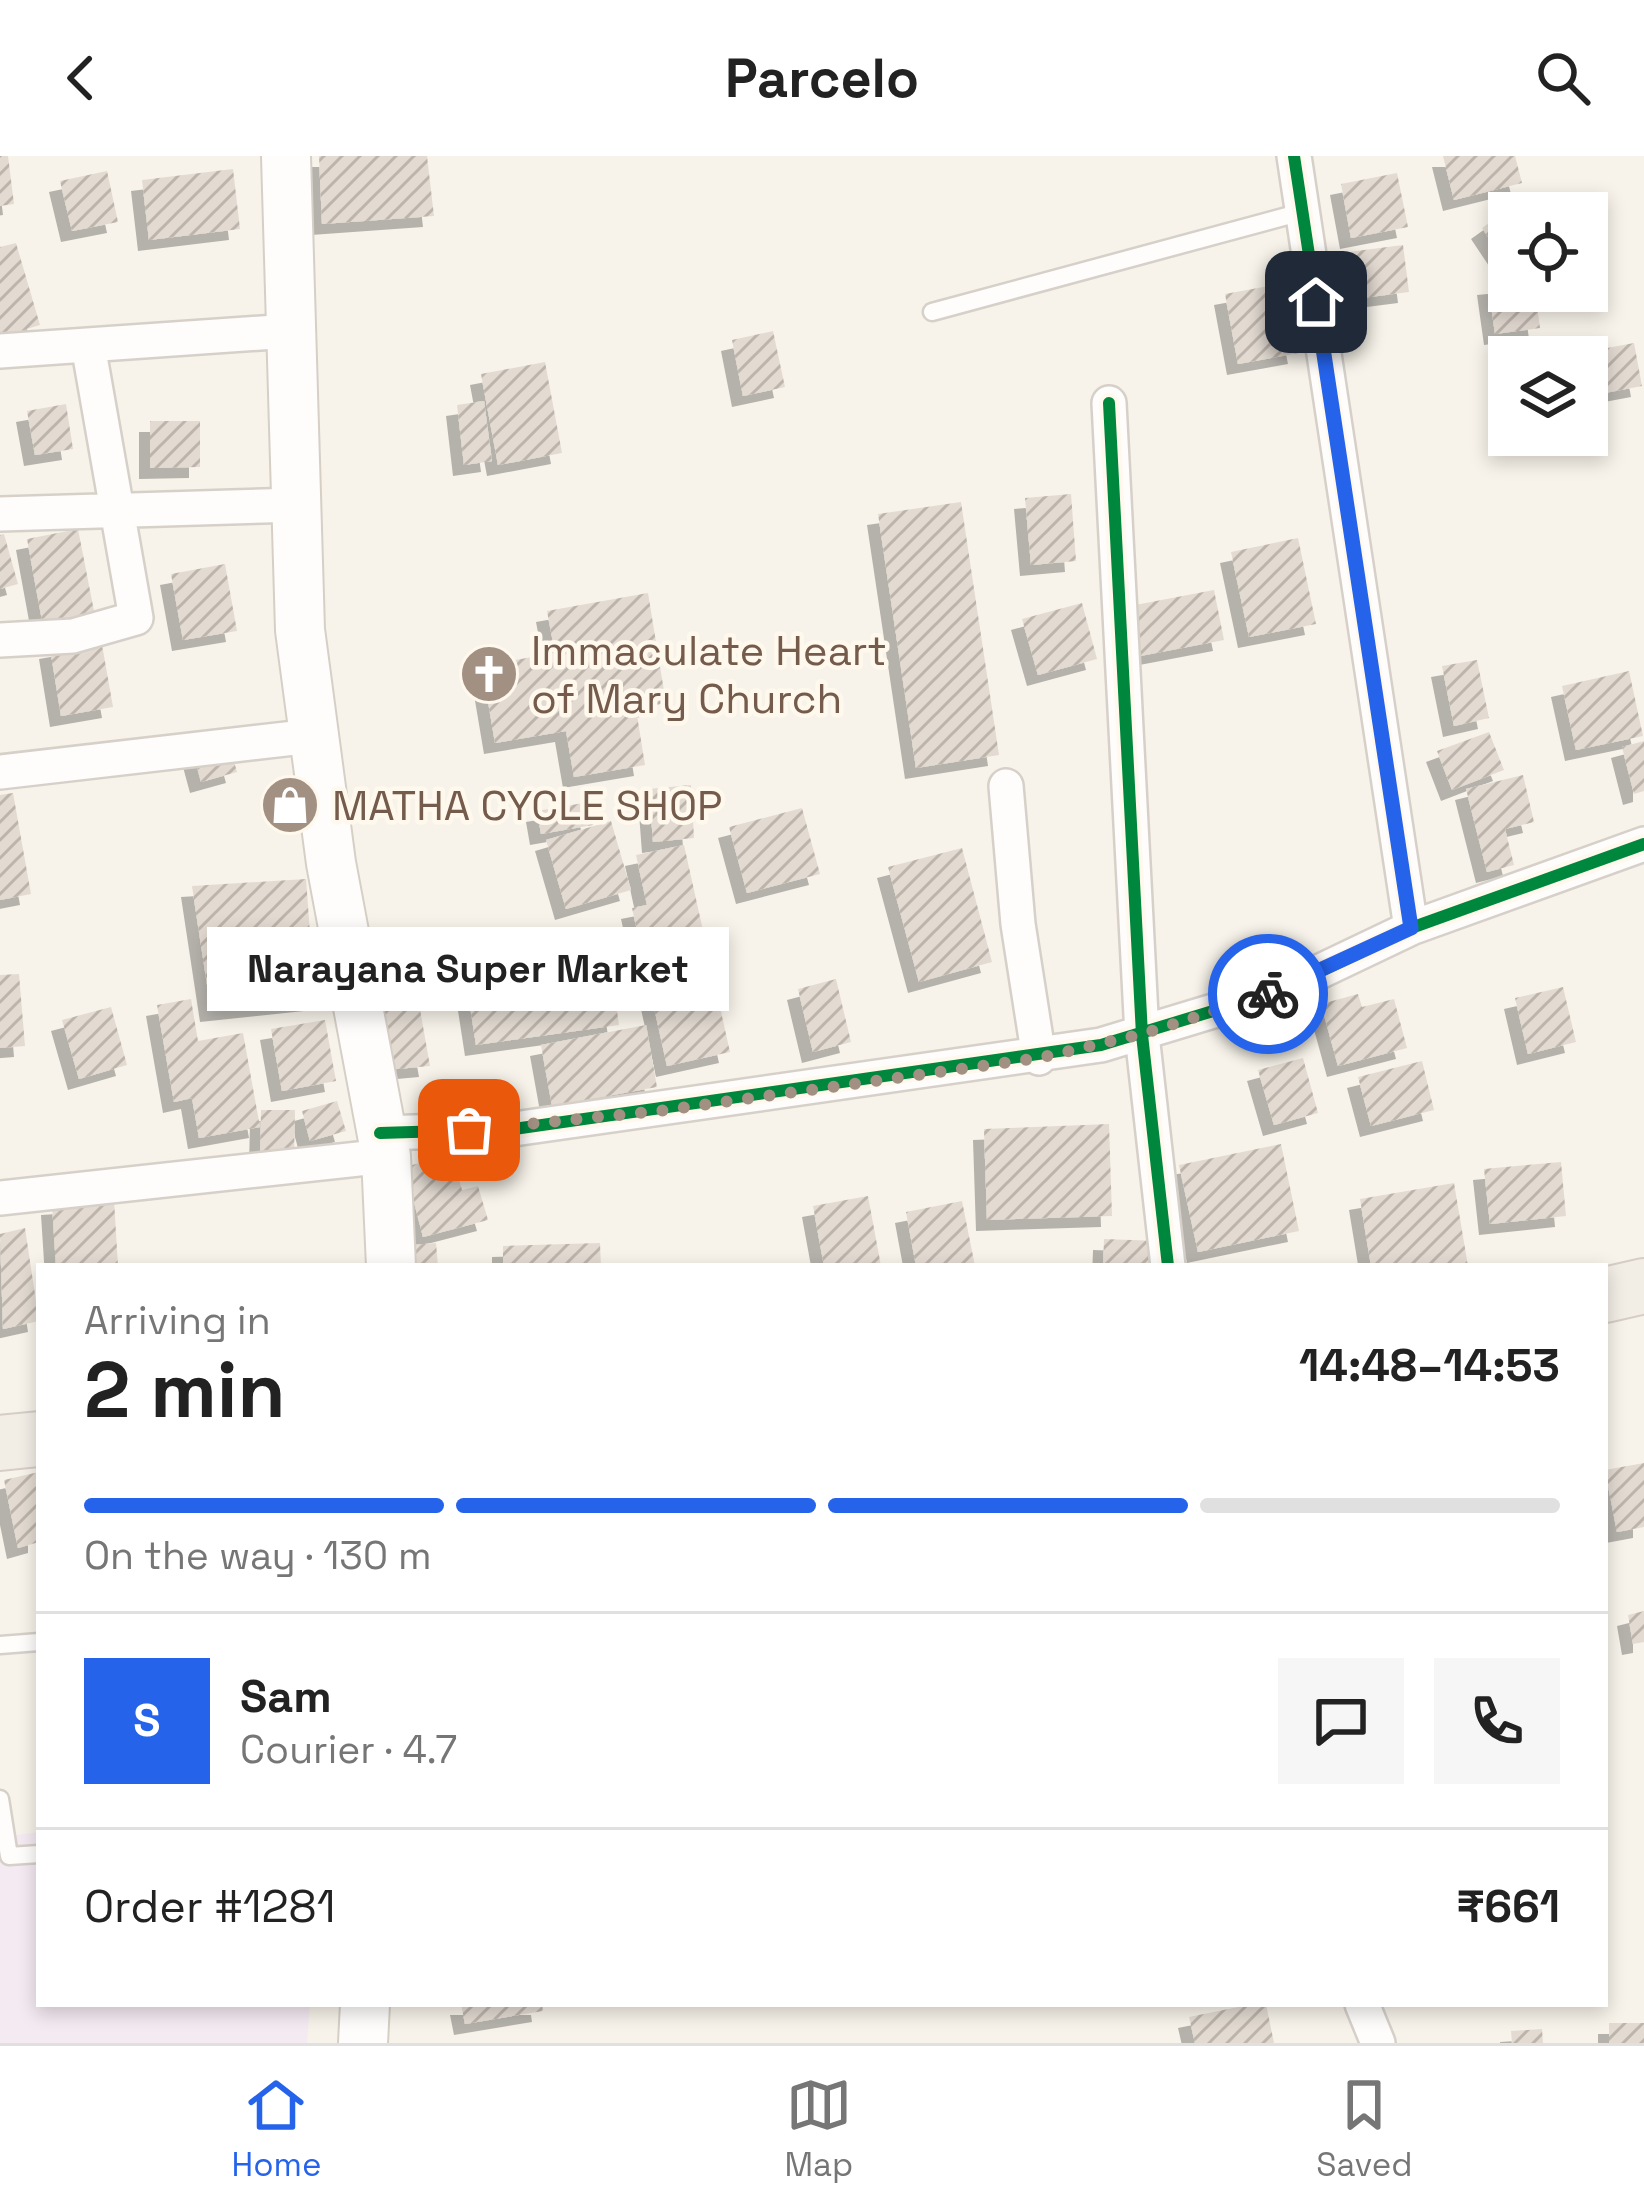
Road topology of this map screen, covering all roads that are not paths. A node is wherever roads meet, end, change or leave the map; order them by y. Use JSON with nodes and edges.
{"nodes":[{"id":1,"x":286,"y":156,"type":"edge"},
{"id":2,"x":1294,"y":156,"type":"edge"},
{"id":3,"x":1302,"y":212,"type":"junction"},
{"id":4,"x":932,"y":312,"type":"dead end"},
{"id":5,"x":289,"y":331,"type":"junction"},
{"id":6,"x":88,"y":345,"type":"junction"},
{"id":7,"x":0,"y":351,"type":"edge"},
{"id":8,"x":1109,"y":403,"type":"dead end"},
{"id":9,"x":298,"y":505,"type":"junction"},
{"id":10,"x":113,"y":510,"type":"junction"},
{"id":11,"x":0,"y":514,"type":"edge"},
{"id":12,"x":0,"y":640,"type":"edge"},
{"id":13,"x":312,"y":736,"type":"junction"},
{"id":14,"x":0,"y":772,"type":"edge"},
{"id":15,"x":1006,"y":786,"type":"dead end"},
{"id":16,"x":1644,"y":844,"type":"edge"},
{"id":17,"x":1411,"y":928,"type":"junction"},
{"id":18,"x":1142,"y":1034,"type":"junction"},
{"id":19,"x":1039,"y":1058,"type":"junction"},
{"id":20,"x":383,"y":1144,"type":"junction"},
{"id":21,"x":0,"y":1198,"type":"edge"},
{"id":22,"x":391,"y":1263,"type":"edge"},
{"id":23,"x":1168,"y":1263,"type":"edge"},
{"id":24,"x":1644,"y":1286,"type":"edge"},
{"id":25,"x":1608,"y":1294,"type":"edge"},
{"id":26,"x":36,"y":1439,"type":"edge"},
{"id":27,"x":0,"y":1443,"type":"edge"},
{"id":28,"x":36,"y":1642,"type":"edge"},
{"id":29,"x":0,"y":1645,"type":"edge"},
{"id":30,"x":0,"y":1799,"type":"edge"},
{"id":31,"x":36,"y":1854,"type":"edge"},
{"id":32,"x":365,"y":2007,"type":"edge"},
{"id":33,"x":1363,"y":2007,"type":"edge"},
{"id":34,"x":363,"y":2043,"type":"edge"},
{"id":35,"x":1378,"y":2043,"type":"edge"}],
"edges":[{"from":1,"to":5,"type":"main road"},
{"from":2,"to":3,"type":"street"},
{"from":3,"to":4,"type":"lane"},
{"from":3,"to":17,"type":"street"},
{"from":5,"to":6,"type":"street"},
{"from":5,"to":9,"type":"main road"},
{"from":6,"to":7,"type":"street"},
{"from":6,"to":10,"type":"street"},
{"from":8,"to":18,"type":"street"},
{"from":9,"to":10,"type":"street"},
{"from":9,"to":13,"type":"main road"},
{"from":10,"to":11,"type":"street"},
{"from":10,"to":12,"type":"street"},
{"from":13,"to":14,"type":"street"},
{"from":13,"to":20,"type":"main road"},
{"from":15,"to":19,"type":"street"},
{"from":16,"to":17,"type":"street"},
{"from":17,"to":18,"type":"street"},
{"from":18,"to":19,"type":"street"},
{"from":18,"to":23,"type":"street"},
{"from":19,"to":20,"type":"street"},
{"from":20,"to":21,"type":"street"},
{"from":20,"to":22,"type":"main road"},
{"from":24,"to":25,"type":"main road"},
{"from":26,"to":27,"type":"main road"},
{"from":28,"to":29,"type":"lane"},
{"from":30,"to":31,"type":"lane"},
{"from":32,"to":34,"type":"main road"},
{"from":33,"to":35,"type":"street"}]}
